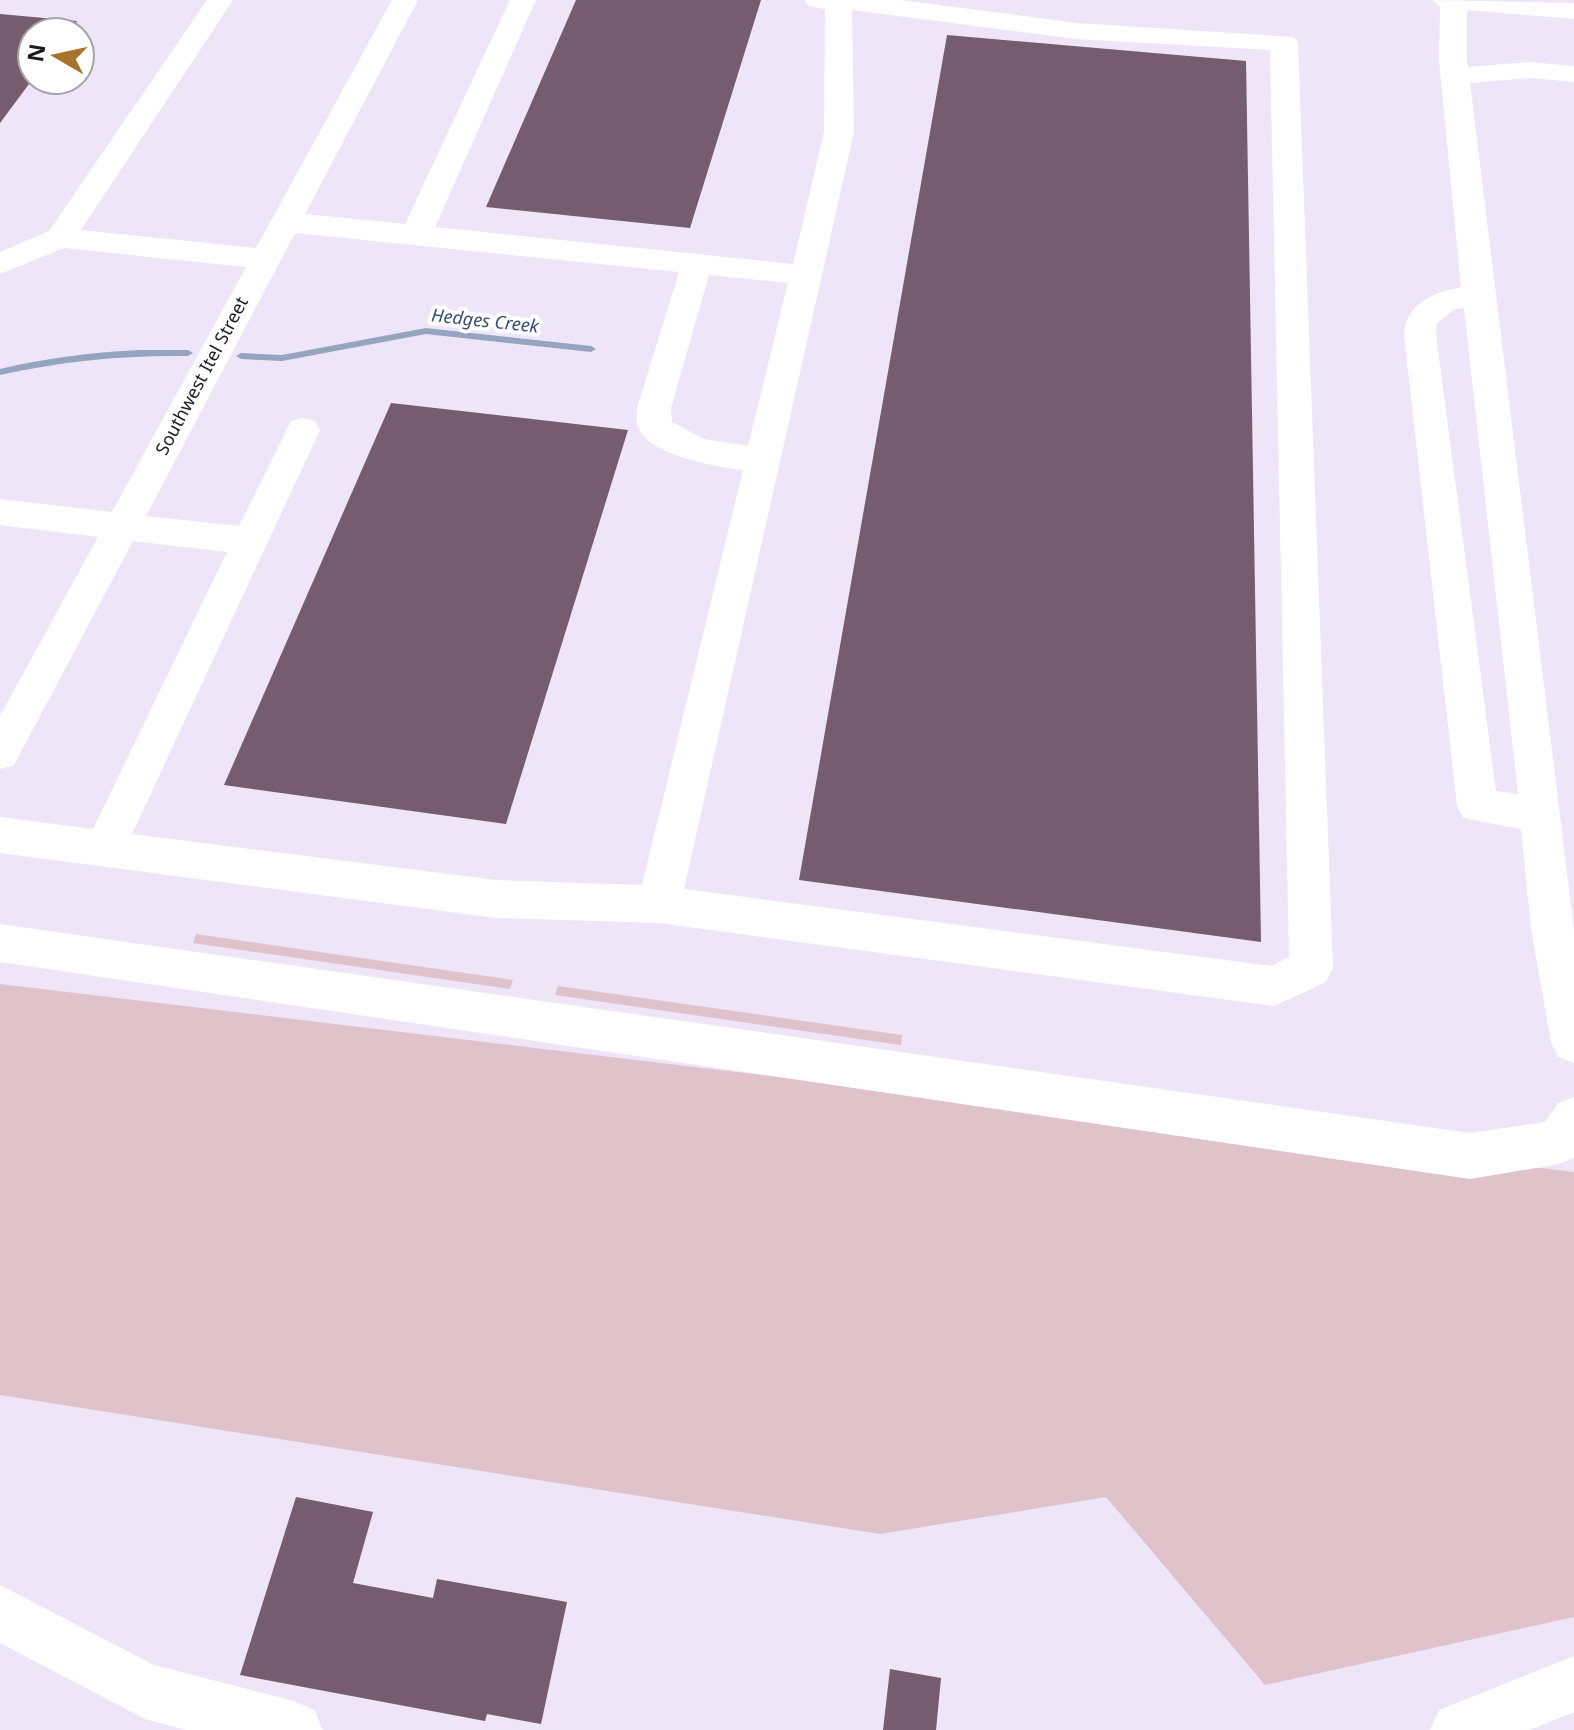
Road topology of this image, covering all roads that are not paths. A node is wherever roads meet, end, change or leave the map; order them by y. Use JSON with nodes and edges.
{"nodes":[{"id":1,"x":220,"y":0,"type":"edge"},
{"id":2,"x":405,"y":0,"type":"edge"},
{"id":3,"x":523,"y":0,"type":"edge"},
{"id":4,"x":1446,"y":0,"type":"edge"},
{"id":5,"x":831,"y":1,"type":"edge"},
{"id":6,"x":1454,"y":1,"type":"edge"},
{"id":7,"x":1574,"y":11,"type":"edge"},
{"id":8,"x":1574,"y":74,"type":"edge"},
{"id":9,"x":1456,"y":76,"type":"junction"},
{"id":10,"x":285,"y":222,"type":"junction"},
{"id":11,"x":416,"y":235,"type":"junction"},
{"id":12,"x":60,"y":238,"type":"junction"},
{"id":13,"x":266,"y":259,"type":"junction"},
{"id":14,"x":0,"y":264,"type":"edge"},
{"id":15,"x":697,"y":264,"type":"junction"},
{"id":16,"x":805,"y":275,"type":"junction"},
{"id":17,"x":1478,"y":294,"type":"junction"},
{"id":18,"x":303,"y":430,"type":"dead end"},
{"id":19,"x":761,"y":460,"type":"junction"},
{"id":20,"x":3,"y":517,"type":"edge"},
{"id":21,"x":123,"y":525,"type":"junction"},
{"id":22,"x":250,"y":541,"type":"junction"},
{"id":23,"x":0,"y":753,"type":"edge"},
{"id":24,"x":1541,"y":814,"type":"junction"},
{"id":25,"x":0,"y":835,"type":"edge"},
{"id":26,"x":105,"y":848,"type":"junction"},
{"id":27,"x":659,"y":904,"type":"junction"},
{"id":28,"x":0,"y":943,"type":"edge"},
{"id":29,"x":1574,"y":1042,"type":"edge"},
{"id":30,"x":1574,"y":1119,"type":"edge"},
{"id":31,"x":0,"y":1613,"type":"edge"},
{"id":32,"x":1574,"y":1684,"type":"edge"},
{"id":33,"x":294,"y":1730,"type":"edge"},
{"id":34,"x":1459,"y":1730,"type":"edge"}],
"edges":[{"from":1,"to":12,"type":"street"},
{"from":2,"to":10,"type":"street","name":"Southwest Itel Street"},
{"from":3,"to":11,"type":"street"},
{"from":4,"to":6,"type":"street"},
{"from":5,"to":16,"type":"street"},
{"from":5,"to":27,"type":"street"},
{"from":6,"to":7,"type":"street"},
{"from":6,"to":9,"type":"street"},
{"from":8,"to":9,"type":"street"},
{"from":9,"to":17,"type":"street"},
{"from":10,"to":11,"type":"street"},
{"from":10,"to":13,"type":"street","name":"Southwest Itel Street"},
{"from":11,"to":15,"type":"street"},
{"from":12,"to":13,"type":"street"},
{"from":12,"to":14,"type":"street"},
{"from":13,"to":21,"type":"street","name":"Southwest Itel Street"},
{"from":15,"to":16,"type":"street"},
{"from":15,"to":19,"type":"street"},
{"from":16,"to":19,"type":"street"},
{"from":17,"to":24,"type":"street"},
{"from":17,"to":24,"type":"street"},
{"from":18,"to":22,"type":"street"},
{"from":19,"to":27,"type":"street"},
{"from":20,"to":21,"type":"street"},
{"from":21,"to":22,"type":"street"},
{"from":21,"to":23,"type":"street","name":"Southwest Itel Street"},
{"from":22,"to":26,"type":"street"},
{"from":24,"to":29,"type":"street"},
{"from":25,"to":26,"type":"street"},
{"from":26,"to":27,"type":"street"},
{"from":28,"to":30,"type":"street"},
{"from":31,"to":33,"type":"street"},
{"from":32,"to":34,"type":"street"}]}
